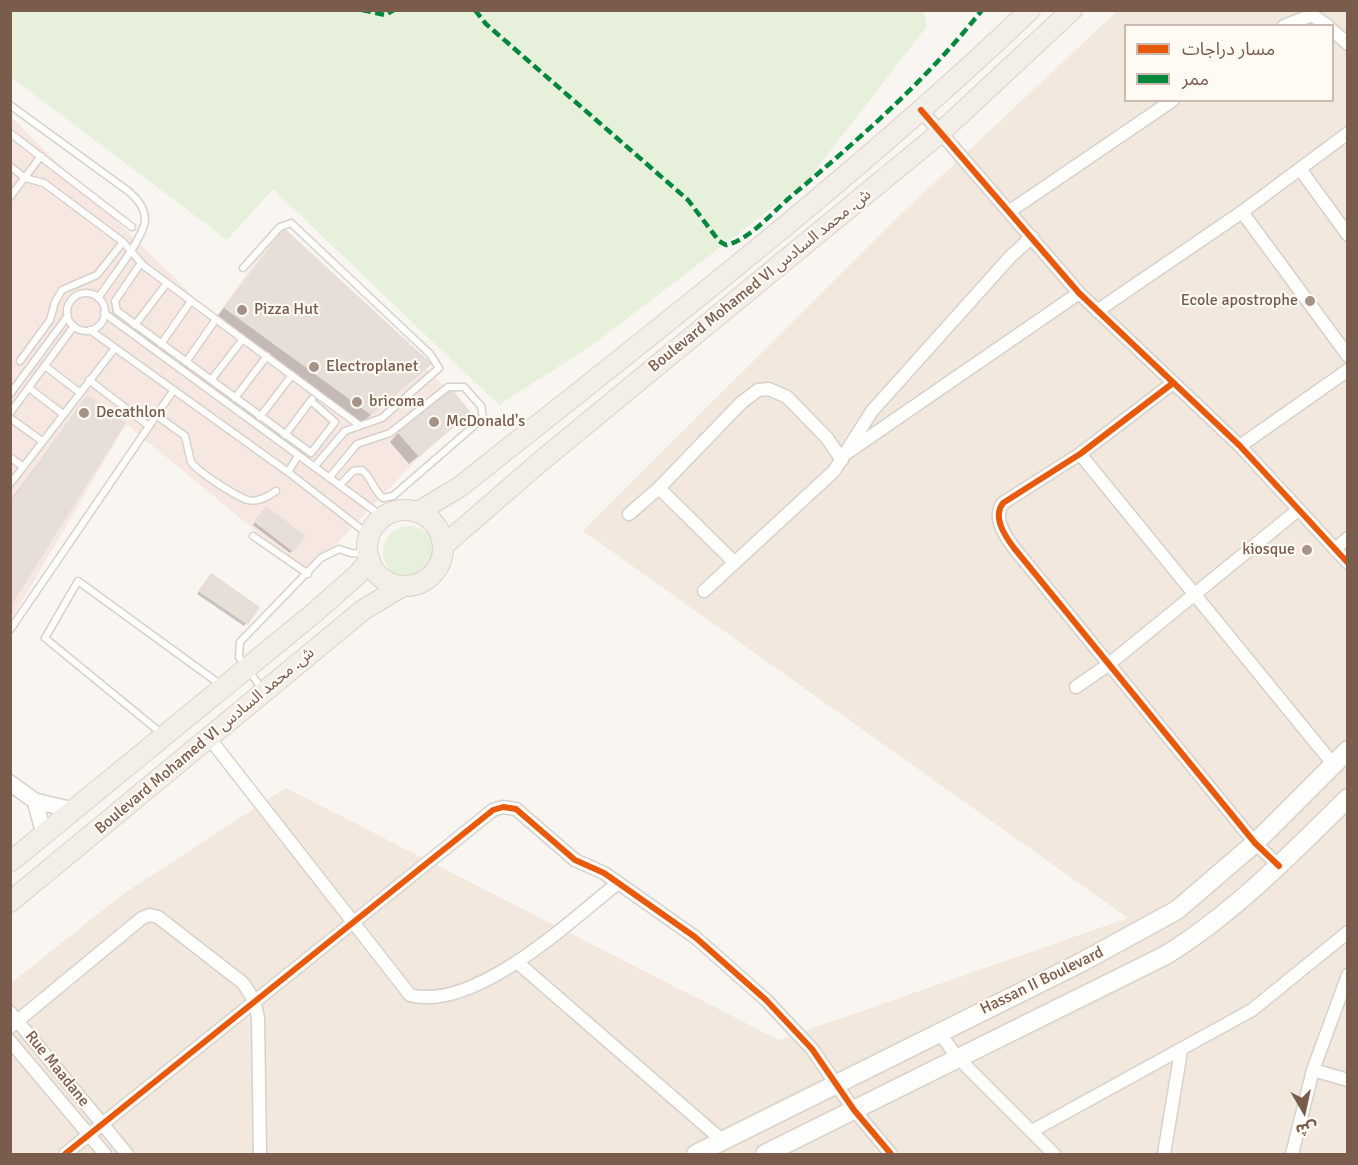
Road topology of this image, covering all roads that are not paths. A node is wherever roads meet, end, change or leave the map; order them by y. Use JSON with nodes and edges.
{"nodes":[{"id":1,"x":1030,"y":10,"type":"edge"},
{"id":2,"x":1072,"y":10,"type":"edge"},
{"id":3,"x":1289,"y":24,"type":"edge"},
{"id":4,"x":1325,"y":24,"type":"edge"},
{"id":5,"x":1334,"y":32,"type":"edge"},
{"id":6,"x":1347,"y":44,"type":"edge"},
{"id":7,"x":1170,"y":102,"type":"edge"},
{"id":8,"x":10,"y":105,"type":"edge"},
{"id":9,"x":921,"y":110,"type":"junction"},
{"id":10,"x":940,"y":133,"type":"junction"},
{"id":11,"x":10,"y":134,"type":"edge"},
{"id":12,"x":1347,"y":134,"type":"edge"},
{"id":13,"x":41,"y":156,"type":"junction"},
{"id":14,"x":10,"y":166,"type":"edge"},
{"id":15,"x":1300,"y":170,"type":"junction"},
{"id":16,"x":25,"y":178,"type":"junction"},
{"id":17,"x":10,"y":197,"type":"edge"},
{"id":18,"x":1010,"y":211,"type":"junction"},
{"id":19,"x":1242,"y":212,"type":"junction"},
{"id":20,"x":132,"y":227,"type":"dead end"},
{"id":21,"x":1347,"y":235,"type":"edge"},
{"id":22,"x":1032,"y":237,"type":"junction"},
{"id":23,"x":123,"y":242,"type":"junction"},
{"id":24,"x":130,"y":250,"type":"junction"},
{"id":25,"x":141,"y":263,"type":"junction"},
{"id":26,"x":243,"y":268,"type":"dead end"},
{"id":27,"x":167,"y":283,"type":"junction"},
{"id":28,"x":1079,"y":293,"type":"junction"},
{"id":29,"x":98,"y":298,"type":"junction"},
{"id":30,"x":191,"y":301,"type":"junction"},
{"id":31,"x":1097,"y":311,"type":"junction"},
{"id":32,"x":104,"y":313,"type":"junction"},
{"id":33,"x":67,"y":317,"type":"junction"},
{"id":34,"x":216,"y":319,"type":"junction"},
{"id":35,"x":135,"y":325,"type":"junction"},
{"id":36,"x":74,"y":326,"type":"junction"},
{"id":37,"x":90,"y":330,"type":"junction"},
{"id":38,"x":243,"y":339,"type":"junction"},
{"id":39,"x":161,"y":344,"type":"junction"},
{"id":40,"x":115,"y":348,"type":"junction"},
{"id":41,"x":267,"y":356,"type":"junction"},
{"id":42,"x":1347,"y":356,"type":"edge"},
{"id":43,"x":20,"y":362,"type":"dead end"},
{"id":44,"x":186,"y":362,"type":"junction"},
{"id":45,"x":45,"y":366,"type":"junction"},
{"id":46,"x":1347,"y":370,"type":"edge"},
{"id":47,"x":292,"y":375,"type":"junction"},
{"id":48,"x":88,"y":380,"type":"junction"},
{"id":49,"x":211,"y":380,"type":"junction"},
{"id":50,"x":1173,"y":382,"type":"junction"},
{"id":51,"x":29,"y":388,"type":"junction"},
{"id":52,"x":173,"y":391,"type":"junction"},
{"id":53,"x":79,"y":392,"type":"junction"},
{"id":54,"x":316,"y":393,"type":"junction"},
{"id":55,"x":10,"y":394,"type":"edge"},
{"id":56,"x":235,"y":398,"type":"junction"},
{"id":57,"x":311,"y":401,"type":"junction"},
{"id":58,"x":10,"y":413,"type":"edge"},
{"id":59,"x":63,"y":414,"type":"junction"},
{"id":60,"x":156,"y":415,"type":"junction"},
{"id":61,"x":260,"y":417,"type":"junction"},
{"id":62,"x":10,"y":418,"type":"edge"},
{"id":63,"x":359,"y":425,"type":"junction"},
{"id":64,"x":149,"y":426,"type":"junction"},
{"id":65,"x":285,"y":435,"type":"junction"},
{"id":66,"x":520,"y":438,"type":"junction"},
{"id":67,"x":42,"y":441,"type":"junction"},
{"id":68,"x":1240,"y":446,"type":"junction"},
{"id":69,"x":1080,"y":454,"type":"junction"},
{"id":70,"x":298,"y":456,"type":"junction"},
{"id":71,"x":845,"y":456,"type":"junction"},
{"id":72,"x":10,"y":457,"type":"edge"},
{"id":73,"x":541,"y":461,"type":"junction"},
{"id":74,"x":23,"y":467,"type":"junction"},
{"id":75,"x":314,"y":467,"type":"junction"},
{"id":76,"x":288,"y":472,"type":"junction"},
{"id":77,"x":329,"y":478,"type":"junction"},
{"id":78,"x":10,"y":484,"type":"edge"},
{"id":79,"x":340,"y":485,"type":"junction"},
{"id":80,"x":659,"y":488,"type":"junction"},
{"id":81,"x":276,"y":491,"type":"dead end"},
{"id":82,"x":1298,"y":510,"type":"junction"},
{"id":83,"x":418,"y":512,"type":"junction"},
{"id":84,"x":629,"y":514,"type":"dead end"},
{"id":85,"x":383,"y":517,"type":"junction"},
{"id":86,"x":253,"y":536,"type":"dead end"},
{"id":87,"x":1347,"y":538,"type":"edge"},
{"id":88,"x":443,"y":546,"type":"junction"},
{"id":89,"x":1335,"y":549,"type":"junction"},
{"id":90,"x":369,"y":550,"type":"junction"},
{"id":91,"x":735,"y":563,"type":"junction"},
{"id":92,"x":1347,"y":563,"type":"edge"},
{"id":93,"x":308,"y":574,"type":"junction"},
{"id":94,"x":403,"y":586,"type":"junction"},
{"id":95,"x":704,"y":591,"type":"dead end"},
{"id":96,"x":1193,"y":596,"type":"junction"},
{"id":97,"x":10,"y":630,"type":"edge"},
{"id":98,"x":1110,"y":664,"type":"junction"},
{"id":99,"x":245,"y":668,"type":"junction"},
{"id":100,"x":223,"y":687,"type":"junction"},
{"id":101,"x":1076,"y":687,"type":"dead end"},
{"id":102,"x":265,"y":693,"type":"junction"},
{"id":103,"x":164,"y":735,"type":"junction"},
{"id":104,"x":210,"y":739,"type":"junction"},
{"id":105,"x":1347,"y":750,"type":"edge"},
{"id":106,"x":1333,"y":764,"type":"junction"},
{"id":107,"x":10,"y":783,"type":"edge"},
{"id":108,"x":1347,"y":798,"type":"edge"},
{"id":109,"x":35,"y":801,"type":"junction"},
{"id":110,"x":73,"y":810,"type":"junction"},
{"id":111,"x":44,"y":834,"type":"junction"},
{"id":112,"x":1255,"y":843,"type":"junction"},
{"id":113,"x":10,"y":862,"type":"edge"},
{"id":114,"x":1279,"y":866,"type":"junction"},
{"id":115,"x":618,"y":883,"type":"junction"},
{"id":116,"x":10,"y":902,"type":"edge"},
{"id":117,"x":354,"y":922,"type":"junction"},
{"id":118,"x":1347,"y":932,"type":"edge"},
{"id":119,"x":518,"y":963,"type":"junction"},
{"id":120,"x":1347,"y":975,"type":"edge"},
{"id":121,"x":254,"y":1000,"type":"junction"},
{"id":122,"x":13,"y":1020,"type":"edge"},
{"id":123,"x":939,"y":1032,"type":"junction"},
{"id":124,"x":10,"y":1041,"type":"edge"},
{"id":125,"x":1180,"y":1051,"type":"junction"},
{"id":126,"x":957,"y":1057,"type":"junction"},
{"id":127,"x":1313,"y":1070,"type":"junction"},
{"id":128,"x":1347,"y":1080,"type":"edge"},
{"id":129,"x":837,"y":1085,"type":"junction"},
{"id":130,"x":854,"y":1110,"type":"junction"},
{"id":131,"x":102,"y":1124,"type":"junction"},
{"id":132,"x":1032,"y":1131,"type":"junction"},
{"id":133,"x":89,"y":1135,"type":"junction"},
{"id":134,"x":723,"y":1141,"type":"junction"},
{"id":135,"x":65,"y":1155,"type":"edge"},
{"id":136,"x":105,"y":1155,"type":"edge"},
{"id":137,"x":127,"y":1155,"type":"edge"},
{"id":138,"x":260,"y":1155,"type":"edge"},
{"id":139,"x":696,"y":1155,"type":"edge"},
{"id":140,"x":765,"y":1155,"type":"edge"},
{"id":141,"x":891,"y":1155,"type":"edge"},
{"id":142,"x":1054,"y":1155,"type":"edge"},
{"id":143,"x":1164,"y":1155,"type":"edge"},
{"id":144,"x":1292,"y":1155,"type":"edge"}],
"edges":[{"from":1,"to":9,"type":"main road","name":"Boulevard Mohamed VI ش. محمد السادس"},
{"from":2,"to":10,"type":"main road","name":"Boulevard Mohamed VI ش. محمد السادس"},
{"from":3,"to":4,"type":"street"},
{"from":5,"to":6,"type":"street"},
{"from":7,"to":18,"type":"street"},
{"from":8,"to":24,"type":"lane"},
{"from":9,"to":10,"type":"street"},
{"from":9,"to":66,"type":"main road","name":"Boulevard Mohamed VI ش. محمد السادس"},
{"from":10,"to":18,"type":"street"},
{"from":10,"to":73,"type":"main road","name":"Boulevard Mohamed VI ش. محمد السادس"},
{"from":11,"to":13,"type":"lane"},
{"from":12,"to":15,"type":"street"},
{"from":13,"to":16,"type":"lane"},
{"from":13,"to":20,"type":"lane"},
{"from":14,"to":16,"type":"lane"},
{"from":15,"to":19,"type":"street"},
{"from":15,"to":21,"type":"street"},
{"from":16,"to":17,"type":"lane"},
{"from":16,"to":23,"type":"lane"},
{"from":18,"to":22,"type":"street"},
{"from":19,"to":31,"type":"street"},
{"from":19,"to":42,"type":"street"},
{"from":22,"to":28,"type":"street"},
{"from":22,"to":71,"type":"street"},
{"from":23,"to":24,"type":"lane"},
{"from":23,"to":43,"type":"lane"},
{"from":24,"to":25,"type":"lane"},
{"from":24,"to":29,"type":"lane"},
{"from":25,"to":27,"type":"lane"},
{"from":25,"to":35,"type":"lane"},
{"from":26,"to":63,"type":"lane"},
{"from":27,"to":30,"type":"lane"},
{"from":27,"to":35,"type":"lane"},
{"from":28,"to":31,"type":"street"},
{"from":28,"to":71,"type":"street"},
{"from":29,"to":32,"type":"lane"},
{"from":29,"to":33,"type":"lane"},
{"from":30,"to":34,"type":"lane"},
{"from":30,"to":39,"type":"lane"},
{"from":31,"to":50,"type":"street"},
{"from":32,"to":37,"type":"lane"},
{"from":32,"to":70,"type":"lane"},
{"from":33,"to":36,"type":"lane"},
{"from":33,"to":55,"type":"lane"},
{"from":34,"to":38,"type":"lane"},
{"from":34,"to":44,"type":"lane"},
{"from":35,"to":39,"type":"lane"},
{"from":36,"to":37,"type":"lane"},
{"from":36,"to":45,"type":"lane"},
{"from":37,"to":40,"type":"lane"},
{"from":38,"to":41,"type":"lane"},
{"from":38,"to":49,"type":"lane"},
{"from":39,"to":44,"type":"lane"},
{"from":40,"to":48,"type":"lane"},
{"from":40,"to":52,"type":"lane"},
{"from":41,"to":47,"type":"lane"},
{"from":41,"to":56,"type":"lane"},
{"from":44,"to":49,"type":"lane"},
{"from":45,"to":51,"type":"lane"},
{"from":45,"to":53,"type":"lane"},
{"from":46,"to":68,"type":"street"},
{"from":47,"to":54,"type":"lane"},
{"from":47,"to":61,"type":"lane"},
{"from":48,"to":53,"type":"lane"},
{"from":48,"to":64,"type":"lane"},
{"from":49,"to":56,"type":"lane"},
{"from":50,"to":68,"type":"street"},
{"from":50,"to":69,"type":"street"},
{"from":51,"to":58,"type":"lane"},
{"from":51,"to":59,"type":"lane"},
{"from":52,"to":60,"type":"lane"},
{"from":52,"to":76,"type":"lane"},
{"from":53,"to":59,"type":"lane"},
{"from":54,"to":57,"type":"lane"},
{"from":54,"to":63,"type":"lane"},
{"from":56,"to":61,"type":"lane"},
{"from":57,"to":65,"type":"lane"},
{"from":57,"to":65,"type":"lane"},
{"from":59,"to":67,"type":"lane"},
{"from":60,"to":64,"type":"lane"},
{"from":60,"to":81,"type":"lane"},
{"from":61,"to":65,"type":"lane"},
{"from":62,"to":67,"type":"lane"},
{"from":63,"to":75,"type":"lane"},
{"from":64,"to":97,"type":"lane"},
{"from":66,"to":73,"type":"main road"},
{"from":66,"to":83,"type":"main road","name":"Boulevard Mohamed VI ش. محمد السادس"},
{"from":67,"to":74,"type":"lane"},
{"from":68,"to":82,"type":"street"},
{"from":69,"to":96,"type":"street"},
{"from":69,"to":98,"type":"street"},
{"from":70,"to":75,"type":"lane"},
{"from":70,"to":76,"type":"lane"},
{"from":71,"to":80,"type":"street"},
{"from":71,"to":91,"type":"street"},
{"from":72,"to":74,"type":"lane"},
{"from":73,"to":88,"type":"main road","name":"Boulevard Mohamed VI ش. محمد السادس"},
{"from":74,"to":78,"type":"lane"},
{"from":75,"to":77,"type":"lane"},
{"from":76,"to":90,"type":"lane"},
{"from":77,"to":79,"type":"lane"},
{"from":77,"to":79,"type":"lane"},
{"from":79,"to":85,"type":"lane"},
{"from":80,"to":84,"type":"street"},
{"from":80,"to":91,"type":"street"},
{"from":82,"to":89,"type":"street"},
{"from":82,"to":96,"type":"street"},
{"from":83,"to":85,"type":"main road"},
{"from":83,"to":88,"type":"main road"},
{"from":85,"to":90,"type":"main road"},
{"from":86,"to":93,"type":"lane"},
{"from":87,"to":89,"type":"street"},
{"from":88,"to":94,"type":"main road"},
{"from":89,"to":92,"type":"street"},
{"from":90,"to":93,"type":"lane"},
{"from":90,"to":94,"type":"main road"},
{"from":90,"to":99,"type":"main road","name":"Boulevard Mohamed VI ش. محمد السادس"},
{"from":91,"to":95,"type":"street"},
{"from":93,"to":99,"type":"lane"},
{"from":94,"to":102,"type":"main road","name":"Boulevard Mohamed VI ش. محمد السادس"},
{"from":96,"to":98,"type":"street"},
{"from":96,"to":106,"type":"street"},
{"from":98,"to":101,"type":"street"},
{"from":98,"to":112,"type":"street"},
{"from":99,"to":100,"type":"main road","name":"Boulevard Mohamed VI ش. محمد السادس"},
{"from":99,"to":102,"type":"lane"},
{"from":100,"to":103,"type":"main road","name":"Boulevard Mohamed VI ش. محمد السادس"},
{"from":100,"to":103,"type":"lane"},
{"from":102,"to":104,"type":"main road","name":"Boulevard Mohamed VI ش. محمد السادس"},
{"from":103,"to":110,"type":"main road","name":"Boulevard Mohamed VI ش. محمد السادس"},
{"from":104,"to":116,"type":"main road","name":"Boulevard Mohamed VI ش. محمد السادس"},
{"from":104,"to":117,"type":"street"},
{"from":105,"to":106,"type":"main road","name":"Hassan II Boulevard"},
{"from":106,"to":112,"type":"main road","name":"Hassan II Boulevard"},
{"from":107,"to":109,"type":"street"},
{"from":108,"to":114,"type":"main road","name":"Hassan II Boulevard"},
{"from":109,"to":110,"type":"street"},
{"from":109,"to":111,"type":"street"},
{"from":110,"to":111,"type":"main road","name":"Boulevard Mohamed VI ش. محمد السادس"},
{"from":111,"to":113,"type":"main road","name":"Boulevard Mohamed VI ش. محمد السادس"},
{"from":112,"to":114,"type":"street"},
{"from":112,"to":123,"type":"main road","name":"Hassan II Boulevard"},
{"from":114,"to":126,"type":"main road","name":"Hassan II Boulevard"},
{"from":115,"to":117,"type":"street"},
{"from":115,"to":119,"type":"street"},
{"from":115,"to":129,"type":"street"},
{"from":117,"to":119,"type":"street"},
{"from":117,"to":121,"type":"street"},
{"from":118,"to":125,"type":"street"},
{"from":119,"to":134,"type":"street"},
{"from":120,"to":127,"type":"street"},
{"from":121,"to":122,"type":"street"},
{"from":121,"to":131,"type":"street"},
{"from":121,"to":138,"type":"street"},
{"from":122,"to":131,"type":"street","name":"Rue Maadane"},
{"from":123,"to":126,"type":"street"},
{"from":123,"to":129,"type":"main road","name":"Hassan II Boulevard"},
{"from":124,"to":133,"type":"street","name":"Rue Maadane"},
{"from":125,"to":132,"type":"street"},
{"from":125,"to":143,"type":"street"},
{"from":126,"to":130,"type":"main road","name":"Hassan II Boulevard"},
{"from":126,"to":132,"type":"street"},
{"from":127,"to":128,"type":"street"},
{"from":127,"to":144,"type":"street"},
{"from":129,"to":130,"type":"street"},
{"from":129,"to":134,"type":"main road","name":"Hassan II Boulevard"},
{"from":130,"to":140,"type":"main road","name":"Hassan II Boulevard"},
{"from":130,"to":141,"type":"street"},
{"from":131,"to":133,"type":"street"},
{"from":131,"to":137,"type":"street","name":"Rue Maadane"},
{"from":132,"to":142,"type":"street"},
{"from":133,"to":135,"type":"street"},
{"from":133,"to":136,"type":"street","name":"Rue Maadane"},
{"from":134,"to":139,"type":"main road","name":"Hassan II Boulevard"}]}
